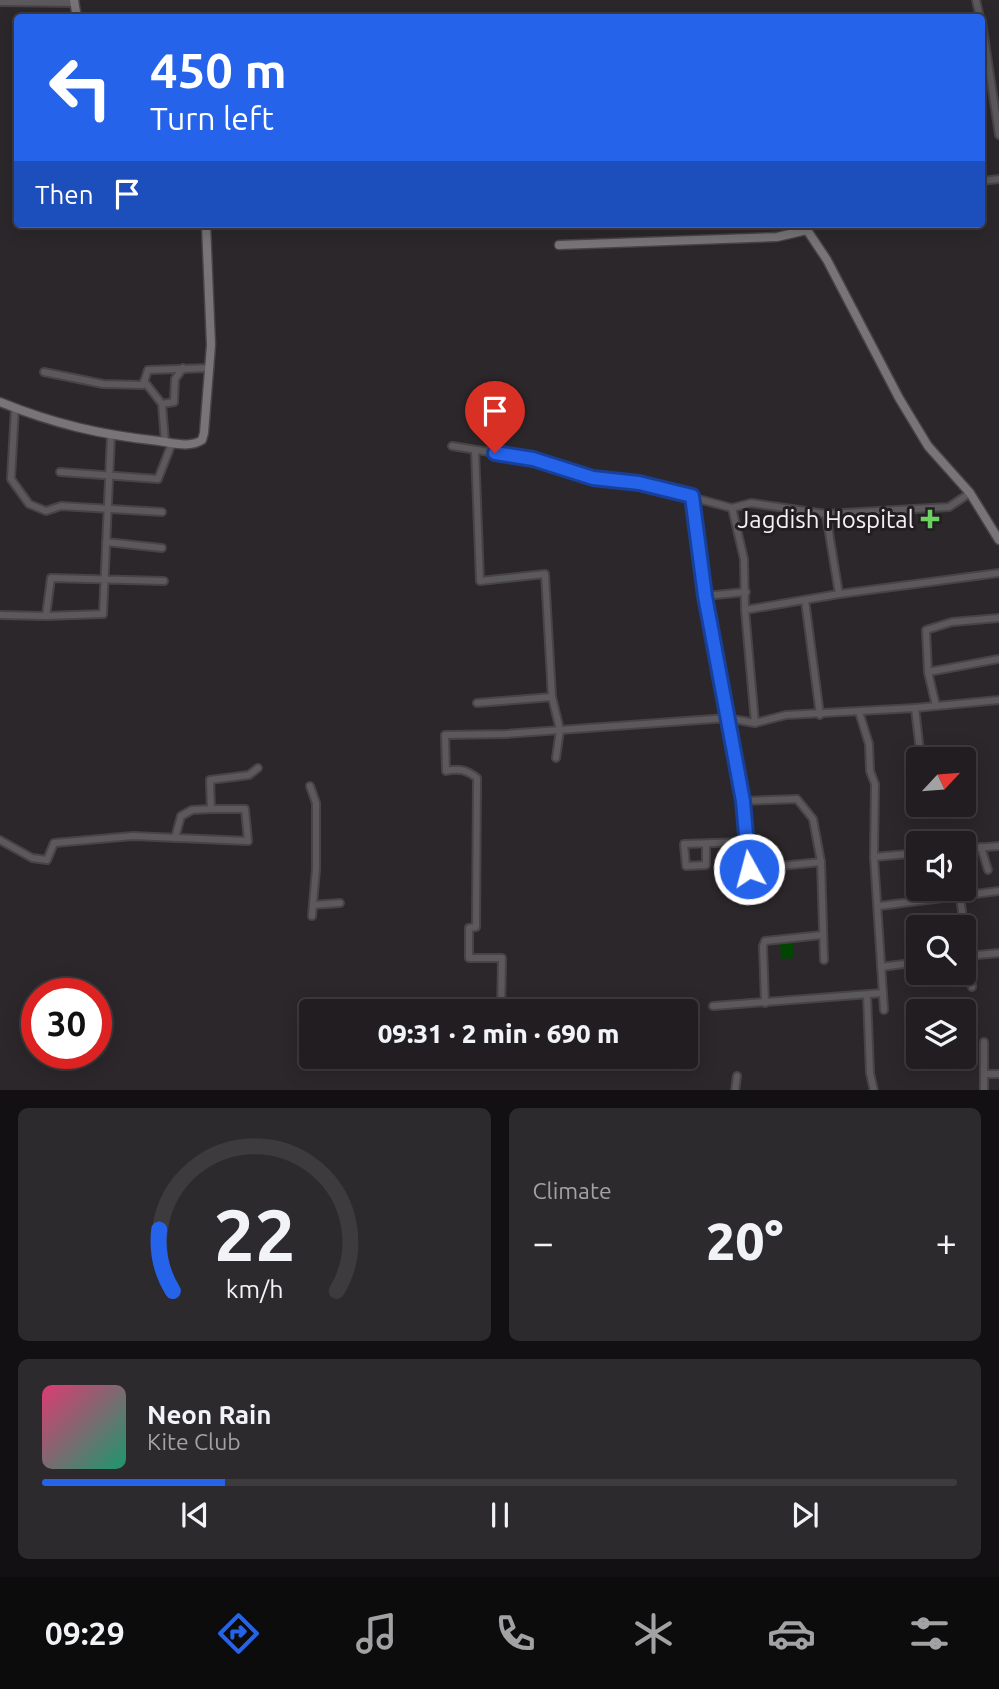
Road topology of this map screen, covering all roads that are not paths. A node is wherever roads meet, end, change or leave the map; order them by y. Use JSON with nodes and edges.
{"nodes":[{"id":1,"x":0,"y":2,"type":"edge"},
{"id":2,"x":75,"y":2,"type":"edge"},
{"id":3,"x":985,"y":46,"type":"edge"},
{"id":4,"x":999,"y":135,"type":"edge"},
{"id":5,"x":206,"y":228,"type":"edge"},
{"id":6,"x":806,"y":228,"type":"edge"},
{"id":7,"x":810,"y":228,"type":"edge"},
{"id":8,"x":559,"y":245,"type":"dead end"},
{"id":9,"x":183,"y":368,"type":"junction"},
{"id":10,"x":210,"y":368,"type":"junction"},
{"id":11,"x":44,"y":372,"type":"dead end"},
{"id":12,"x":144,"y":381,"type":"junction"},
{"id":13,"x":0,"y":402,"type":"edge"},
{"id":14,"x":162,"y":404,"type":"junction"},
{"id":15,"x":15,"y":408,"type":"junction"},
{"id":16,"x":111,"y":436,"type":"junction"},
{"id":17,"x":168,"y":442,"type":"junction"},
{"id":18,"x":452,"y":446,"type":"dead end"},
{"id":19,"x":475,"y":450,"type":"junction"},
{"id":20,"x":60,"y":472,"type":"dead end"},
{"id":21,"x":109,"y":475,"type":"junction"},
{"id":22,"x":970,"y":493,"type":"junction"},
{"id":23,"x":692,"y":496,"type":"junction"},
{"id":24,"x":732,"y":508,"type":"junction"},
{"id":25,"x":108,"y":509,"type":"junction"},
{"id":26,"x":162,"y":512,"type":"dead end"},
{"id":27,"x":825,"y":514,"type":"junction"},
{"id":28,"x":999,"y":541,"type":"edge"},
{"id":29,"x":106,"y":542,"type":"junction"},
{"id":30,"x":162,"y":548,"type":"dead end"},
{"id":31,"x":999,"y":573,"type":"edge"},
{"id":32,"x":105,"y":580,"type":"junction"},
{"id":33,"x":164,"y":581,"type":"dead end"},
{"id":34,"x":746,"y":592,"type":"junction"},
{"id":35,"x":839,"y":594,"type":"junction"},
{"id":36,"x":705,"y":596,"type":"junction"},
{"id":37,"x":805,"y":600,"type":"junction"},
{"id":38,"x":745,"y":610,"type":"junction"},
{"id":39,"x":0,"y":615,"type":"edge"},
{"id":40,"x":46,"y":616,"type":"junction"},
{"id":41,"x":999,"y":618,"type":"edge"},
{"id":42,"x":999,"y":659,"type":"edge"},
{"id":43,"x":928,"y":673,"type":"junction"},
{"id":44,"x":552,"y":696,"type":"junction"},
{"id":45,"x":999,"y":700,"type":"edge"},
{"id":46,"x":477,"y":703,"type":"dead end"},
{"id":47,"x":936,"y":706,"type":"junction"},
{"id":48,"x":915,"y":708,"type":"junction"},
{"id":49,"x":859,"y":712,"type":"junction"},
{"id":50,"x":820,"y":715,"type":"junction"},
{"id":51,"x":727,"y":718,"type":"junction"},
{"id":52,"x":755,"y":723,"type":"junction"},
{"id":53,"x":560,"y":730,"type":"junction"},
{"id":54,"x":920,"y":747,"type":"edge"},
{"id":55,"x":556,"y":758,"type":"dead end"},
{"id":56,"x":258,"y":768,"type":"dead end"},
{"id":57,"x":310,"y":786,"type":"dead end"},
{"id":58,"x":743,"y":801,"type":"junction"},
{"id":59,"x":211,"y":809,"type":"junction"},
{"id":60,"x":175,"y":838,"type":"junction"},
{"id":61,"x":0,"y":840,"type":"edge"},
{"id":62,"x":745,"y":842,"type":"junction"},
{"id":63,"x":706,"y":844,"type":"junction"},
{"id":64,"x":999,"y":846,"type":"edge"},
{"id":65,"x":981,"y":847,"type":"junction"},
{"id":66,"x":976,"y":848,"type":"edge"},
{"id":67,"x":906,"y":854,"type":"edge"},
{"id":68,"x":874,"y":857,"type":"junction"},
{"id":69,"x":821,"y":862,"type":"junction"},
{"id":70,"x":988,"y":870,"type":"dead end"},
{"id":71,"x":999,"y":891,"type":"edge"},
{"id":72,"x":976,"y":892,"type":"edge"},
{"id":73,"x":908,"y":901,"type":"edge"},
{"id":74,"x":340,"y":903,"type":"dead end"},
{"id":75,"x":313,"y":905,"type":"junction"},
{"id":76,"x":879,"y":906,"type":"junction"},
{"id":77,"x":312,"y":916,"type":"dead end"},
{"id":78,"x":822,"y":935,"type":"junction"},
{"id":79,"x":999,"y":953,"type":"edge"},
{"id":80,"x":976,"y":955,"type":"edge"},
{"id":81,"x":824,"y":960,"type":"dead end"},
{"id":82,"x":906,"y":964,"type":"edge"},
{"id":83,"x":881,"y":967,"type":"junction"},
{"id":84,"x":883,"y":993,"type":"junction"},
{"id":85,"x":867,"y":995,"type":"junction"},
{"id":86,"x":501,"y":999,"type":"edge"},
{"id":87,"x":765,"y":1003,"type":"junction"},
{"id":88,"x":713,"y":1006,"type":"dead end"},
{"id":89,"x":884,"y":1010,"type":"dead end"},
{"id":90,"x":984,"y":1042,"type":"dead end"},
{"id":91,"x":984,"y":1074,"type":"junction"},
{"id":92,"x":999,"y":1074,"type":"edge"},
{"id":93,"x":737,"y":1076,"type":"dead end"},
{"id":94,"x":735,"y":1090,"type":"edge"},
{"id":95,"x":874,"y":1090,"type":"edge"},
{"id":96,"x":984,"y":1090,"type":"edge"}],
"edges":[{"from":1,"to":2,"type":"street"},
{"from":3,"to":4,"type":"street"},
{"from":5,"to":10,"type":"street"},
{"from":6,"to":8,"type":"street"},
{"from":7,"to":22,"type":"street"},
{"from":9,"to":10,"type":"street"},
{"from":9,"to":12,"type":"street"},
{"from":9,"to":14,"type":"street"},
{"from":10,"to":17,"type":"street"},
{"from":11,"to":12,"type":"street"},
{"from":12,"to":14,"type":"street"},
{"from":13,"to":15,"type":"street"},
{"from":14,"to":17,"type":"street"},
{"from":15,"to":16,"type":"street"},
{"from":15,"to":25,"type":"street"},
{"from":16,"to":17,"type":"street"},
{"from":16,"to":21,"type":"street"},
{"from":17,"to":21,"type":"street"},
{"from":18,"to":19,"type":"street"},
{"from":19,"to":23,"type":"street"},
{"from":19,"to":44,"type":"street"},
{"from":20,"to":21,"type":"street"},
{"from":21,"to":25,"type":"street"},
{"from":22,"to":27,"type":"street"},
{"from":22,"to":28,"type":"street"},
{"from":23,"to":24,"type":"street"},
{"from":23,"to":36,"type":"street"},
{"from":24,"to":27,"type":"street"},
{"from":24,"to":34,"type":"street"},
{"from":25,"to":26,"type":"street"},
{"from":25,"to":29,"type":"street"},
{"from":27,"to":35,"type":"street"},
{"from":29,"to":30,"type":"street"},
{"from":29,"to":32,"type":"street"},
{"from":31,"to":35,"type":"street"},
{"from":32,"to":33,"type":"street"},
{"from":32,"to":40,"type":"street"},
{"from":32,"to":40,"type":"street"},
{"from":34,"to":36,"type":"street"},
{"from":34,"to":38,"type":"street"},
{"from":35,"to":37,"type":"street"},
{"from":36,"to":51,"type":"street"},
{"from":37,"to":38,"type":"street"},
{"from":37,"to":50,"type":"street"},
{"from":38,"to":52,"type":"street"},
{"from":39,"to":40,"type":"street"},
{"from":41,"to":43,"type":"street"},
{"from":42,"to":43,"type":"street"},
{"from":43,"to":47,"type":"street"},
{"from":44,"to":46,"type":"street"},
{"from":44,"to":53,"type":"street"},
{"from":45,"to":47,"type":"street"},
{"from":47,"to":48,"type":"street"},
{"from":48,"to":49,"type":"street"},
{"from":48,"to":54,"type":"street"},
{"from":49,"to":50,"type":"street"},
{"from":49,"to":68,"type":"street"},
{"from":50,"to":52,"type":"street"},
{"from":51,"to":52,"type":"street"},
{"from":51,"to":53,"type":"street"},
{"from":51,"to":58,"type":"street"},
{"from":53,"to":55,"type":"street"},
{"from":53,"to":86,"type":"street"},
{"from":56,"to":59,"type":"street"},
{"from":57,"to":75,"type":"street"},
{"from":58,"to":62,"type":"street"},
{"from":58,"to":69,"type":"street"},
{"from":59,"to":60,"type":"street"},
{"from":59,"to":60,"type":"street"},
{"from":60,"to":61,"type":"street"},
{"from":62,"to":63,"type":"street"},
{"from":62,"to":69,"type":"street"},
{"from":63,"to":63,"type":"street"},
{"from":64,"to":65,"type":"street"},
{"from":65,"to":66,"type":"street"},
{"from":65,"to":70,"type":"street"},
{"from":67,"to":68,"type":"street"},
{"from":68,"to":76,"type":"street"},
{"from":69,"to":78,"type":"street"},
{"from":71,"to":72,"type":"street"},
{"from":73,"to":76,"type":"street"},
{"from":74,"to":75,"type":"street"},
{"from":75,"to":77,"type":"street"},
{"from":76,"to":83,"type":"street"},
{"from":78,"to":81,"type":"street"},
{"from":78,"to":87,"type":"street"},
{"from":79,"to":80,"type":"street"},
{"from":82,"to":83,"type":"street"},
{"from":83,"to":84,"type":"street"},
{"from":84,"to":85,"type":"street"},
{"from":84,"to":89,"type":"street"},
{"from":85,"to":87,"type":"street"},
{"from":85,"to":95,"type":"street"},
{"from":87,"to":88,"type":"street"},
{"from":90,"to":91,"type":"street"},
{"from":91,"to":92,"type":"street"},
{"from":91,"to":96,"type":"street"},
{"from":93,"to":94,"type":"street"}]}
